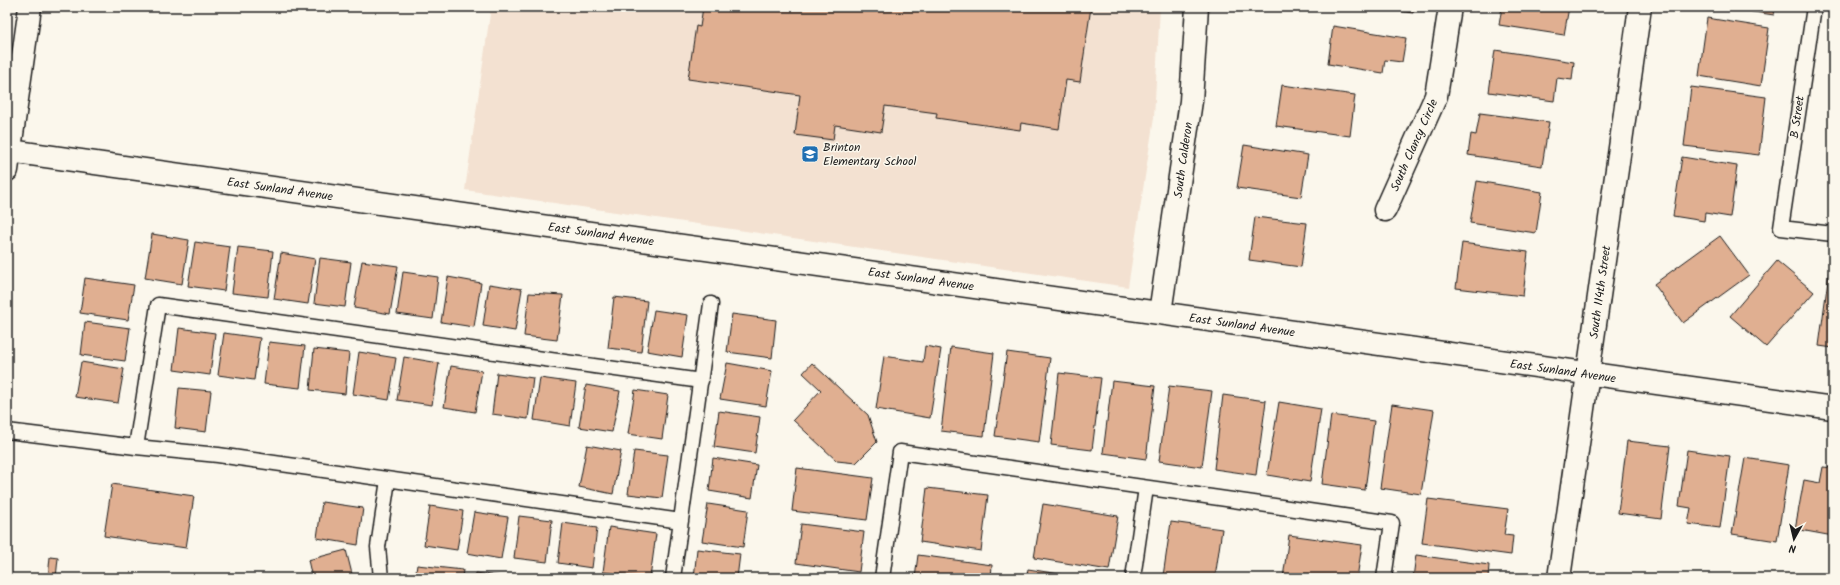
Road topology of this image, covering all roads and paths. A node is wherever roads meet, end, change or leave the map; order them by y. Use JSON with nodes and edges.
{"nodes":[{"id":1,"x":30,"y":7,"type":"edge"},
{"id":2,"x":1197,"y":7,"type":"edge"},
{"id":3,"x":1450,"y":7,"type":"edge"},
{"id":4,"x":1640,"y":7,"type":"edge"},
{"id":5,"x":1814,"y":7,"type":"edge"},
{"id":6,"x":8,"y":160,"type":"edge"},
{"id":7,"x":1386,"y":210,"type":"dead end"},
{"id":8,"x":1833,"y":234,"type":"edge"},
{"id":9,"x":712,"y":304,"type":"dead end"},
{"id":10,"x":1160,"y":313,"type":"junction"},
{"id":11,"x":1588,"y":375,"type":"junction"},
{"id":12,"x":701,"y":381,"type":"junction"},
{"id":13,"x":1833,"y":408,"type":"edge"},
{"id":14,"x":7,"y":431,"type":"edge"},
{"id":15,"x":136,"y":447,"type":"junction"},
{"id":16,"x":388,"y":480,"type":"junction"},
{"id":17,"x":1146,"y":488,"type":"junction"},
{"id":18,"x":681,"y":521,"type":"junction"},
{"id":19,"x":381,"y":578,"type":"edge"},
{"id":20,"x":673,"y":578,"type":"edge"},
{"id":21,"x":882,"y":578,"type":"edge"},
{"id":22,"x":1133,"y":578,"type":"edge"},
{"id":23,"x":1384,"y":578,"type":"edge"},
{"id":24,"x":1560,"y":578,"type":"edge"}],
"edges":[{"from":1,"to":6,"type":"street"},
{"from":2,"to":10,"type":"street","name":"South Calderon"},
{"from":3,"to":7,"type":"street","name":"South Clancy Circle"},
{"from":4,"to":11,"type":"street","name":"South 114th Street"},
{"from":5,"to":8,"type":"lane","name":"B Street"},
{"from":6,"to":10,"type":"street","name":"East Sunland Avenue"},
{"from":9,"to":12,"type":"lane"},
{"from":10,"to":11,"type":"street","name":"East Sunland Avenue"},
{"from":11,"to":13,"type":"street","name":"East Sunland Avenue"},
{"from":11,"to":24,"type":"street","name":"South 114th Street"},
{"from":12,"to":15,"type":"lane"},
{"from":12,"to":18,"type":"lane"},
{"from":14,"to":15,"type":"lane"},
{"from":15,"to":16,"type":"lane"},
{"from":16,"to":18,"type":"lane"},
{"from":16,"to":19,"type":"lane"},
{"from":17,"to":21,"type":"lane"},
{"from":17,"to":22,"type":"lane"},
{"from":17,"to":23,"type":"lane"},
{"from":18,"to":20,"type":"lane"}]}
